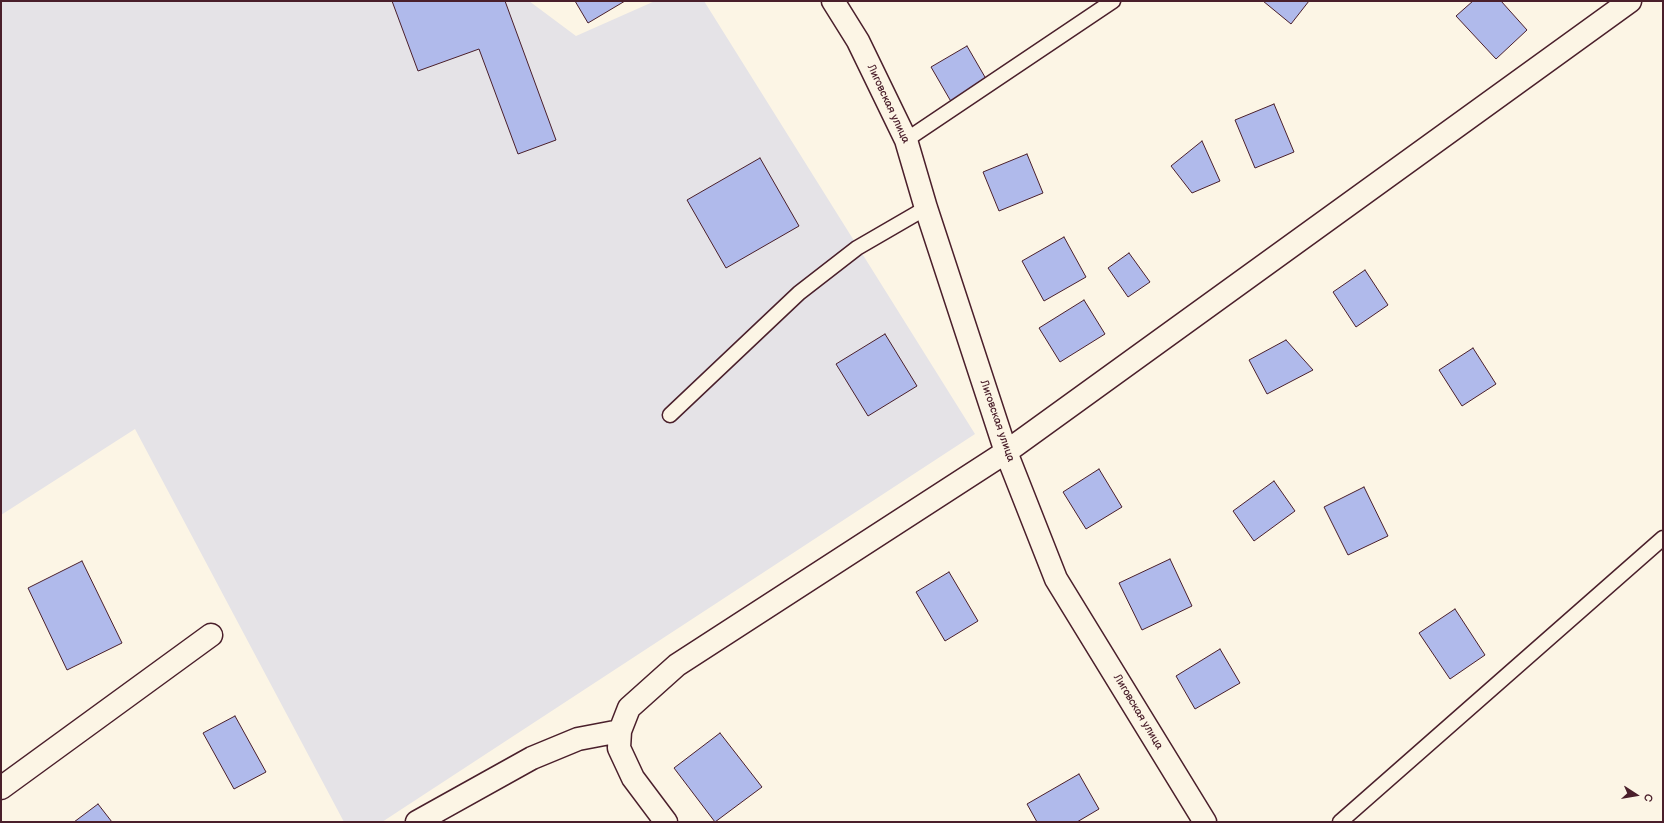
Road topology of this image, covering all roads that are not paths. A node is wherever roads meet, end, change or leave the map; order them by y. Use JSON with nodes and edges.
{"nodes":[{"id":1,"x":833,"y":1,"type":"edge"},
{"id":2,"x":1113,"y":1,"type":"edge"},
{"id":3,"x":1630,"y":1,"type":"edge"},
{"id":4,"x":906,"y":140,"type":"junction"},
{"id":5,"x":926,"y":208,"type":"junction"},
{"id":6,"x":670,"y":415,"type":"dead end"},
{"id":7,"x":1006,"y":452,"type":"junction"},
{"id":8,"x":1663,"y":538,"type":"edge"},
{"id":9,"x":210,"y":635,"type":"dead end"},
{"id":10,"x":620,"y":731,"type":"junction"},
{"id":11,"x":1,"y":788,"type":"edge"},
{"id":12,"x":416,"y":822,"type":"edge"},
{"id":13,"x":666,"y":822,"type":"edge"},
{"id":14,"x":1205,"y":822,"type":"edge"},
{"id":15,"x":1340,"y":822,"type":"edge"}],
"edges":[{"from":1,"to":4,"type":"street","name":"Лиговская улица"},
{"from":2,"to":4,"type":"lane"},
{"from":3,"to":7,"type":"street"},
{"from":4,"to":5,"type":"street","name":"Лиговская улица"},
{"from":5,"to":6,"type":"lane"},
{"from":5,"to":7,"type":"street","name":"Лиговская улица"},
{"from":7,"to":10,"type":"street"},
{"from":7,"to":14,"type":"street","name":"Лиговская улица"},
{"from":8,"to":15,"type":"lane"},
{"from":9,"to":11,"type":"street"},
{"from":10,"to":12,"type":"street"},
{"from":10,"to":13,"type":"street"}]}
